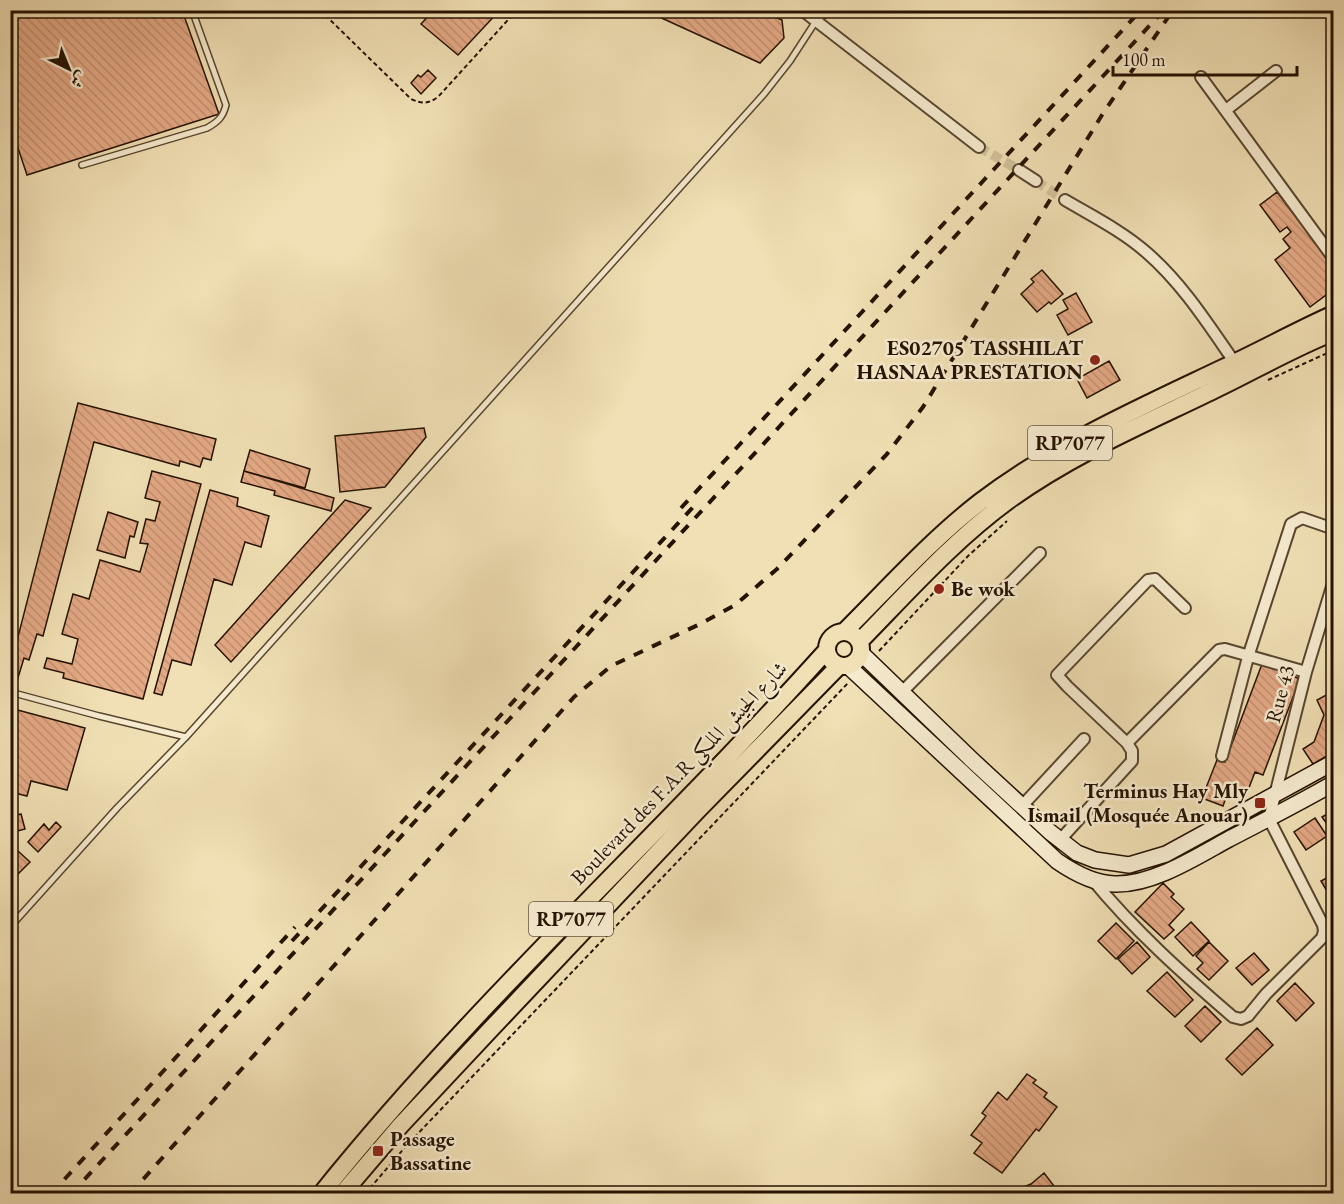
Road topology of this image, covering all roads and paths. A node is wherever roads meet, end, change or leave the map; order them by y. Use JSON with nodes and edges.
{"nodes":[{"id":1,"x":192,"y":10,"type":"edge"},
{"id":2,"x":320,"y":10,"type":"edge"},
{"id":3,"x":517,"y":10,"type":"edge"},
{"id":4,"x":802,"y":10,"type":"edge"},
{"id":5,"x":831,"y":10,"type":"edge"},
{"id":6,"x":816,"y":21,"type":"junction"},
{"id":7,"x":1276,"y":71,"type":"dead end"},
{"id":8,"x":1201,"y":77,"type":"dead end"},
{"id":9,"x":1226,"y":110,"type":"junction"},
{"id":10,"x":979,"y":147,"type":"tunnel mouth"},
{"id":11,"x":82,"y":165,"type":"dead end"},
{"id":12,"x":1019,"y":170,"type":"tunnel mouth"},
{"id":13,"x":1036,"y":181,"type":"tunnel mouth"},
{"id":14,"x":1065,"y":200,"type":"tunnel mouth"},
{"id":15,"x":1334,"y":259,"type":"edge"},
{"id":16,"x":1334,"y":314,"type":"edge"},
{"id":17,"x":1334,"y":332,"type":"edge"},
{"id":18,"x":1334,"y":350,"type":"edge"},
{"id":19,"x":1235,"y":363,"type":"junction"},
{"id":20,"x":1259,"y":384,"type":"dead end"},
{"id":21,"x":1008,"y":520,"type":"dead end"},
{"id":22,"x":1334,"y":529,"type":"edge"},
{"id":23,"x":1040,"y":553,"type":"dead end"},
{"id":24,"x":1334,"y":580,"type":"edge"},
{"id":25,"x":1185,"y":608,"type":"dead end"},
{"id":26,"x":845,"y":631,"type":"junction"},
{"id":27,"x":827,"y":650,"type":"junction"},
{"id":28,"x":864,"y":652,"type":"junction"},
{"id":29,"x":1248,"y":657,"type":"junction"},
{"id":30,"x":848,"y":668,"type":"junction"},
{"id":31,"x":1306,"y":672,"type":"junction"},
{"id":32,"x":10,"y":692,"type":"edge"},
{"id":33,"x":902,"y":692,"type":"junction"},
{"id":34,"x":186,"y":737,"type":"junction"},
{"id":35,"x":1084,"y":739,"type":"dead end"},
{"id":36,"x":1127,"y":743,"type":"junction"},
{"id":37,"x":1222,"y":756,"type":"dead end"},
{"id":38,"x":1334,"y":762,"type":"edge"},
{"id":39,"x":1334,"y":783,"type":"edge"},
{"id":40,"x":1275,"y":795,"type":"junction"},
{"id":41,"x":1022,"y":806,"type":"junction"},
{"id":42,"x":1269,"y":819,"type":"junction"},
{"id":43,"x":1060,"y":840,"type":"junction"},
{"id":44,"x":1092,"y":879,"type":"junction"},
{"id":45,"x":10,"y":927,"type":"edge"},
{"id":46,"x":344,"y":1192,"type":"edge"},
{"id":47,"x":321,"y":1194,"type":"edge"},
{"id":48,"x":365,"y":1194,"type":"edge"}],
"edges":[{"from":1,"to":11,"type":"lane"},
{"from":2,"to":3,"type":"path"},
{"from":4,"to":6,"type":"street"},
{"from":5,"to":6,"type":"lane"},
{"from":6,"to":10,"type":"street"},
{"from":6,"to":34,"type":"lane"},
{"from":7,"to":9,"type":"street"},
{"from":8,"to":9,"type":"street"},
{"from":9,"to":15,"type":"street"},
{"from":12,"to":13,"type":"street"},
{"from":14,"to":19,"type":"street"},
{"from":16,"to":19,"type":"main road","name":"Boulevard des F.A.R شارع الجيش الملكي","number":"RP7077"},
{"from":17,"to":28,"type":"main road","name":"Boulevard des F.A.R شارع الجيش الملكي","number":"RP7077"},
{"from":18,"to":20,"type":"path"},
{"from":19,"to":26,"type":"main road","name":"Boulevard des F.A.R شارع الجيش الملكي","number":"RP7077"},
{"from":21,"to":28,"type":"path"},
{"from":22,"to":29,"type":"street"},
{"from":23,"to":33,"type":"street"},
{"from":24,"to":31,"type":"street","name":"Rue 43"},
{"from":25,"to":36,"type":"street"},
{"from":26,"to":27,"type":"main road","name":"Boulevard des F.A.R شارع الجيش الملكي","number":"RP7077"},
{"from":26,"to":28,"type":"main road"},
{"from":27,"to":30,"type":"main road"},
{"from":27,"to":47,"type":"main road","name":"Boulevard des F.A.R شارع الجيش الملكي","number":"RP7077"},
{"from":28,"to":30,"type":"main road","name":"Boulevard des F.A.R شارع الجيش الملكي","number":"RP7077"},
{"from":28,"to":33,"type":"main road"},
{"from":29,"to":31,"type":"street"},
{"from":29,"to":36,"type":"street"},
{"from":29,"to":37,"type":"street"},
{"from":30,"to":44,"type":"main road"},
{"from":30,"to":46,"type":"main road","name":"Boulevard des F.A.R شارع الجيش الملكي","number":"RP7077"},
{"from":30,"to":48,"type":"path"},
{"from":31,"to":40,"type":"street","name":"Rue 43"},
{"from":32,"to":34,"type":"lane"},
{"from":33,"to":41,"type":"main road"},
{"from":34,"to":45,"type":"lane"},
{"from":35,"to":41,"type":"street"},
{"from":36,"to":43,"type":"street"},
{"from":38,"to":40,"type":"main road"},
{"from":39,"to":42,"type":"main road"},
{"from":40,"to":42,"type":"street","name":"Rue 43"},
{"from":40,"to":43,"type":"main road"},
{"from":41,"to":43,"type":"main road"},
{"from":42,"to":44,"type":"main road"},
{"from":42,"to":44,"type":"street"}]}
